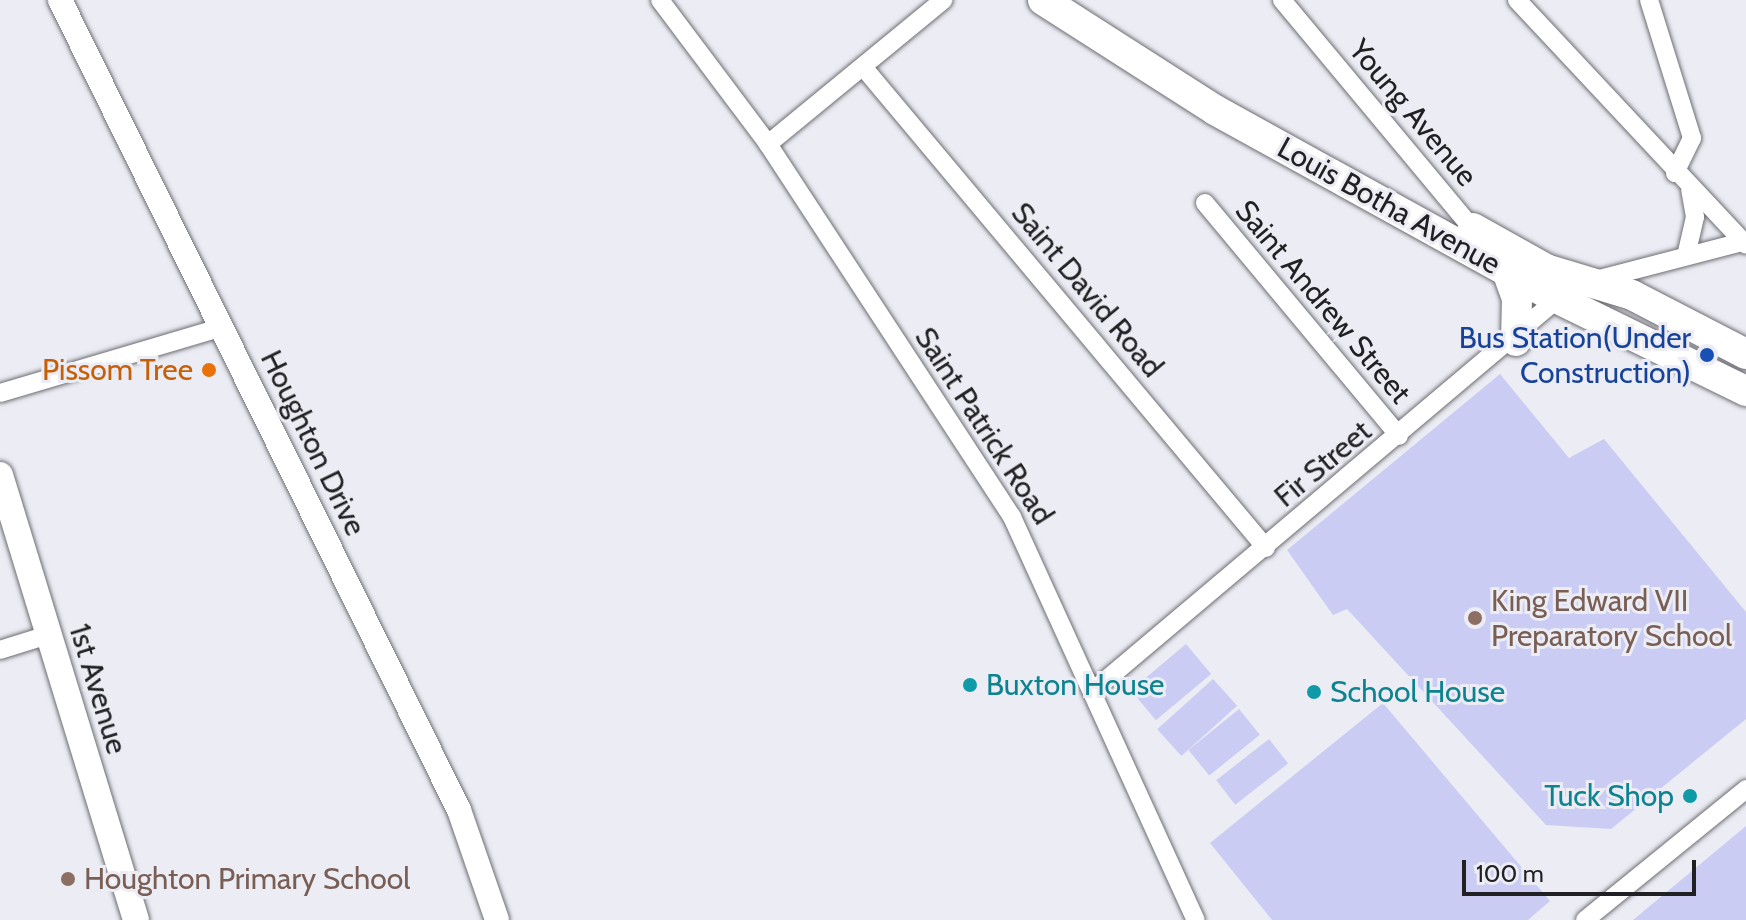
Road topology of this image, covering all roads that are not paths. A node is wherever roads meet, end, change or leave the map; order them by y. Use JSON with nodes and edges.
{"nodes":[{"id":1,"x":60,"y":0,"type":"edge"},
{"id":2,"x":660,"y":0,"type":"edge"},
{"id":3,"x":943,"y":0,"type":"edge"},
{"id":4,"x":1043,"y":0,"type":"edge"},
{"id":5,"x":1077,"y":0,"type":"edge"},
{"id":6,"x":1282,"y":0,"type":"edge"},
{"id":7,"x":1517,"y":0,"type":"edge"},
{"id":8,"x":1649,"y":0,"type":"edge"},
{"id":9,"x":864,"y":68,"type":"junction"},
{"id":10,"x":768,"y":144,"type":"junction"},
{"id":11,"x":1675,"y":173,"type":"junction"},
{"id":12,"x":1690,"y":188,"type":"junction"},
{"id":13,"x":1205,"y":203,"type":"dead end"},
{"id":14,"x":1470,"y":226,"type":"junction"},
{"id":15,"x":1744,"y":242,"type":"edge"},
{"id":16,"x":1686,"y":256,"type":"junction"},
{"id":17,"x":1507,"y":271,"type":"junction"},
{"id":18,"x":1588,"y":282,"type":"junction"},
{"id":19,"x":1556,"y":298,"type":"junction"},
{"id":20,"x":220,"y":328,"type":"junction"},
{"id":21,"x":1516,"y":341,"type":"junction"},
{"id":22,"x":1746,"y":354,"type":"edge"},
{"id":23,"x":1746,"y":391,"type":"edge"},
{"id":24,"x":0,"y":393,"type":"edge"},
{"id":25,"x":1399,"y":436,"type":"junction"},
{"id":26,"x":0,"y":475,"type":"edge"},
{"id":27,"x":1266,"y":548,"type":"junction"},
{"id":28,"x":48,"y":635,"type":"junction"},
{"id":29,"x":0,"y":650,"type":"edge"},
{"id":30,"x":1094,"y":690,"type":"junction"},
{"id":31,"x":1746,"y":789,"type":"edge"},
{"id":32,"x":136,"y":920,"type":"edge"},
{"id":33,"x":497,"y":920,"type":"edge"},
{"id":34,"x":1196,"y":920,"type":"edge"},
{"id":35,"x":1585,"y":920,"type":"edge"}],
"edges":[{"from":1,"to":20,"type":"street","name":"Houghton Drive"},
{"from":2,"to":10,"type":"street","name":"Saint Patrick Road"},
{"from":3,"to":9,"type":"street"},
{"from":4,"to":17,"type":"main road","name":"Louis Botha Avenue"},
{"from":5,"to":14,"type":"main road","name":"Louis Botha Avenue"},
{"from":6,"to":14,"type":"street","name":"Young Avenue"},
{"from":7,"to":11,"type":"street"},
{"from":8,"to":11,"type":"street"},
{"from":9,"to":10,"type":"street"},
{"from":9,"to":27,"type":"street","name":"Saint David Road"},
{"from":10,"to":30,"type":"street","name":"Saint Patrick Road"},
{"from":11,"to":12,"type":"street"},
{"from":12,"to":15,"type":"street"},
{"from":12,"to":16,"type":"street"},
{"from":13,"to":25,"type":"street","name":"Saint Andrew Street"},
{"from":14,"to":18,"type":"main road","name":"Louis Botha Avenue"},
{"from":15,"to":16,"type":"street","name":"Fir Street"},
{"from":16,"to":18,"type":"street","name":"Fir Street"},
{"from":17,"to":19,"type":"main road","name":"Louis Botha Avenue"},
{"from":17,"to":21,"type":"main road"},
{"from":18,"to":19,"type":"street","name":"Fir Street"},
{"from":18,"to":22,"type":"main road","name":"Louis Botha Avenue"},
{"from":19,"to":21,"type":"street","name":"Fir Street"},
{"from":19,"to":23,"type":"main road","name":"Louis Botha Avenue"},
{"from":20,"to":24,"type":"street"},
{"from":20,"to":33,"type":"street","name":"Houghton Drive"},
{"from":21,"to":25,"type":"street","name":"Fir Street"},
{"from":25,"to":27,"type":"street","name":"Fir Street"},
{"from":26,"to":28,"type":"main road","name":"1st Avenue"},
{"from":27,"to":30,"type":"street","name":"Fir Street"},
{"from":28,"to":29,"type":"street"},
{"from":28,"to":32,"type":"main road","name":"1st Avenue"},
{"from":30,"to":34,"type":"street","name":"Saint Patrick Road"},
{"from":31,"to":35,"type":"street"}]}
